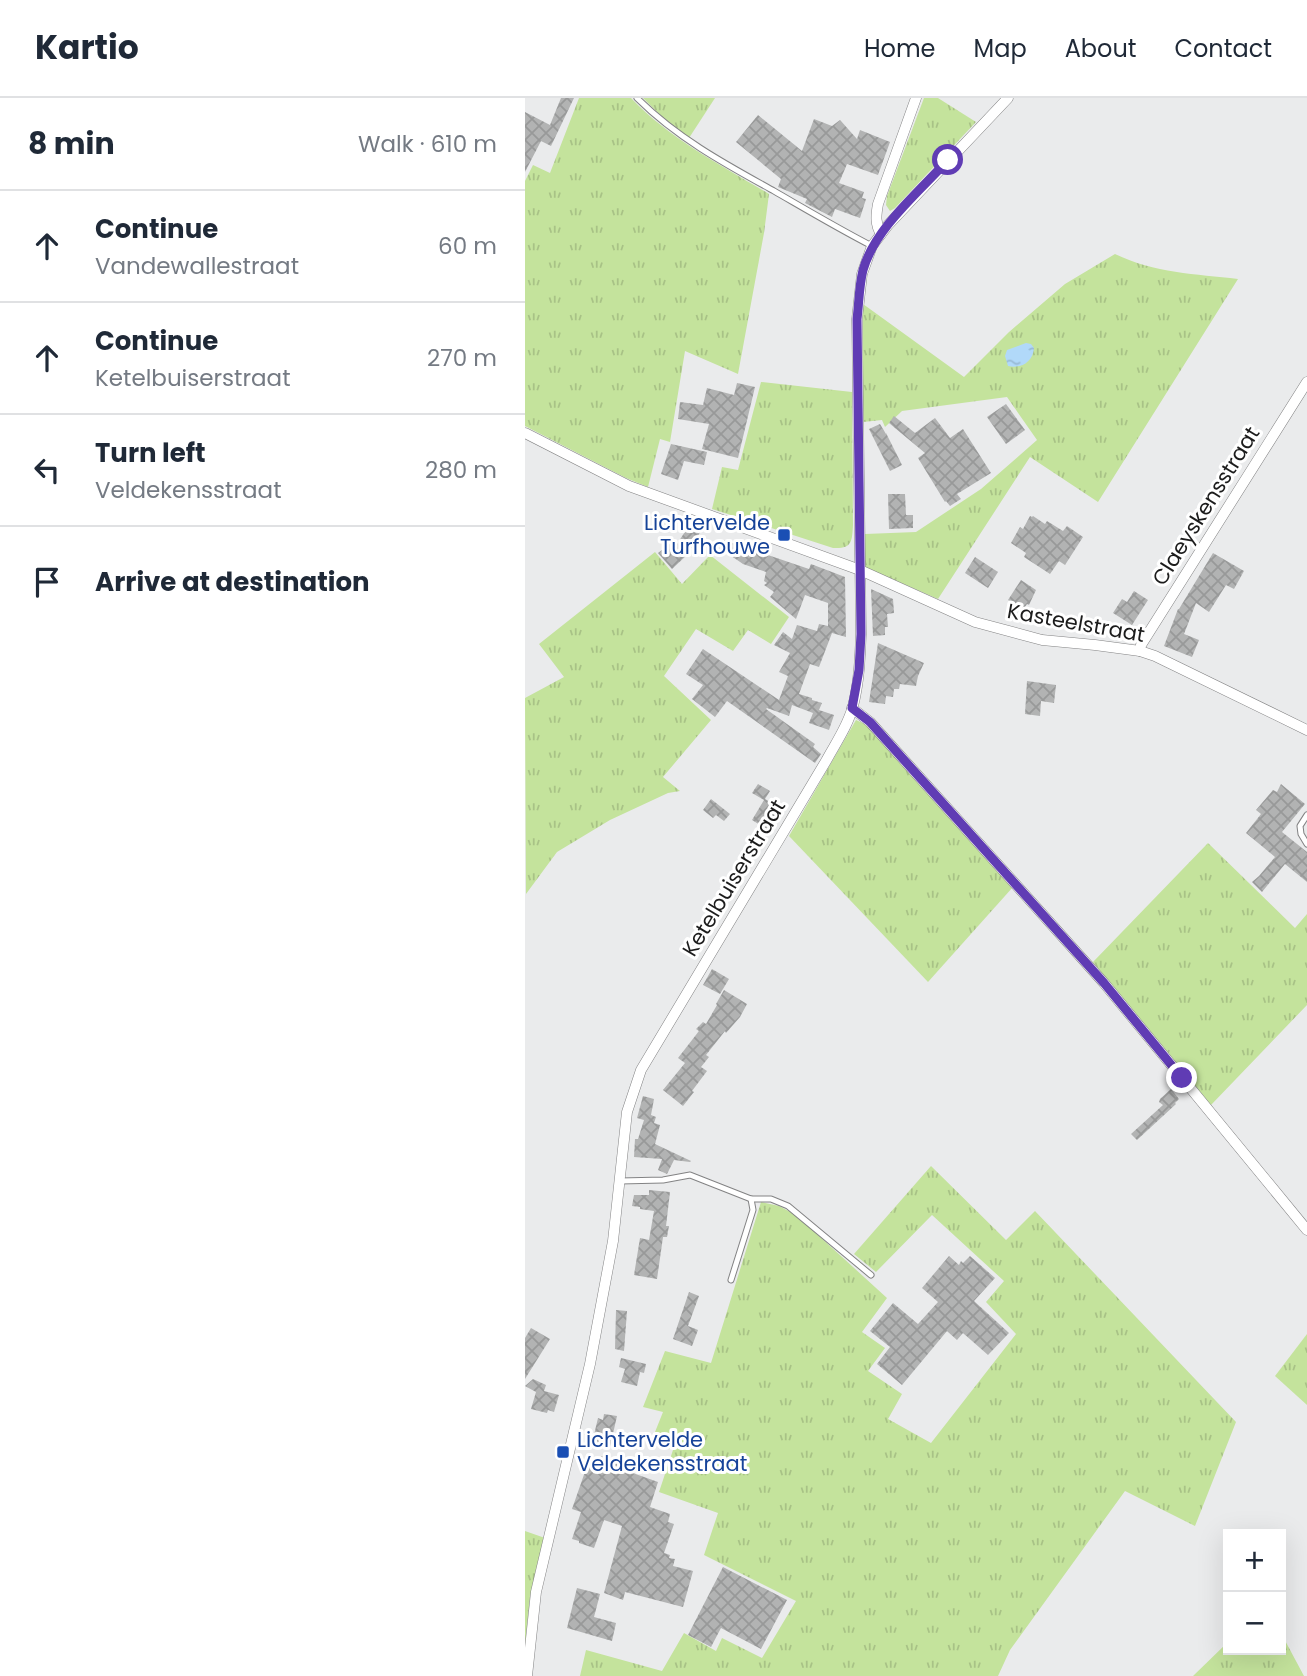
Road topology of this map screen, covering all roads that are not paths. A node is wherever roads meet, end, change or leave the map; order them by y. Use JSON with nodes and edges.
{"nodes":[{"id":1,"x":637,"y":98,"type":"edge"},
{"id":2,"x":916,"y":98,"type":"edge"},
{"id":3,"x":1008,"y":98,"type":"edge"},
{"id":4,"x":881,"y":234,"type":"junction"},
{"id":5,"x":873,"y":246,"type":"junction"},
{"id":6,"x":1307,"y":382,"type":"edge"},
{"id":7,"x":525,"y":433,"type":"edge"},
{"id":8,"x":860,"y":570,"type":"junction"},
{"id":9,"x":1140,"y":651,"type":"junction"},
{"id":10,"x":852,"y":708,"type":"junction"},
{"id":11,"x":1307,"y":730,"type":"edge"},
{"id":12,"x":1307,"y":815,"type":"edge"},
{"id":13,"x":1307,"y":845,"type":"edge"},
{"id":14,"x":620,"y":1181,"type":"junction"},
{"id":15,"x":751,"y":1199,"type":"junction"},
{"id":16,"x":1307,"y":1230,"type":"edge"},
{"id":17,"x":871,"y":1275,"type":"dead end"},
{"id":18,"x":731,"y":1280,"type":"dead end"},
{"id":19,"x":527,"y":1676,"type":"edge"}],
"edges":[{"from":1,"to":5,"type":"lane"},
{"from":2,"to":4,"type":"street"},
{"from":3,"to":4,"type":"street","name":"Ketelbuiserstraat"},
{"from":4,"to":5,"type":"street","name":"Ketelbuiserstraat"},
{"from":5,"to":8,"type":"street","name":"Ketelbuiserstraat"},
{"from":6,"to":9,"type":"street","name":"Claeyskensstraat"},
{"from":7,"to":8,"type":"street","name":"Kasteelstraat"},
{"from":8,"to":9,"type":"street","name":"Kasteelstraat"},
{"from":8,"to":10,"type":"street","name":"Ketelbuiserstraat"},
{"from":9,"to":11,"type":"street","name":"Kasteelstraat"},
{"from":10,"to":14,"type":"street","name":"Ketelbuiserstraat"},
{"from":10,"to":16,"type":"street"},
{"from":12,"to":13,"type":"lane"},
{"from":14,"to":15,"type":"lane"},
{"from":14,"to":19,"type":"street","name":"Ketelbuiserstraat"},
{"from":15,"to":17,"type":"lane"},
{"from":15,"to":18,"type":"lane"}]}
